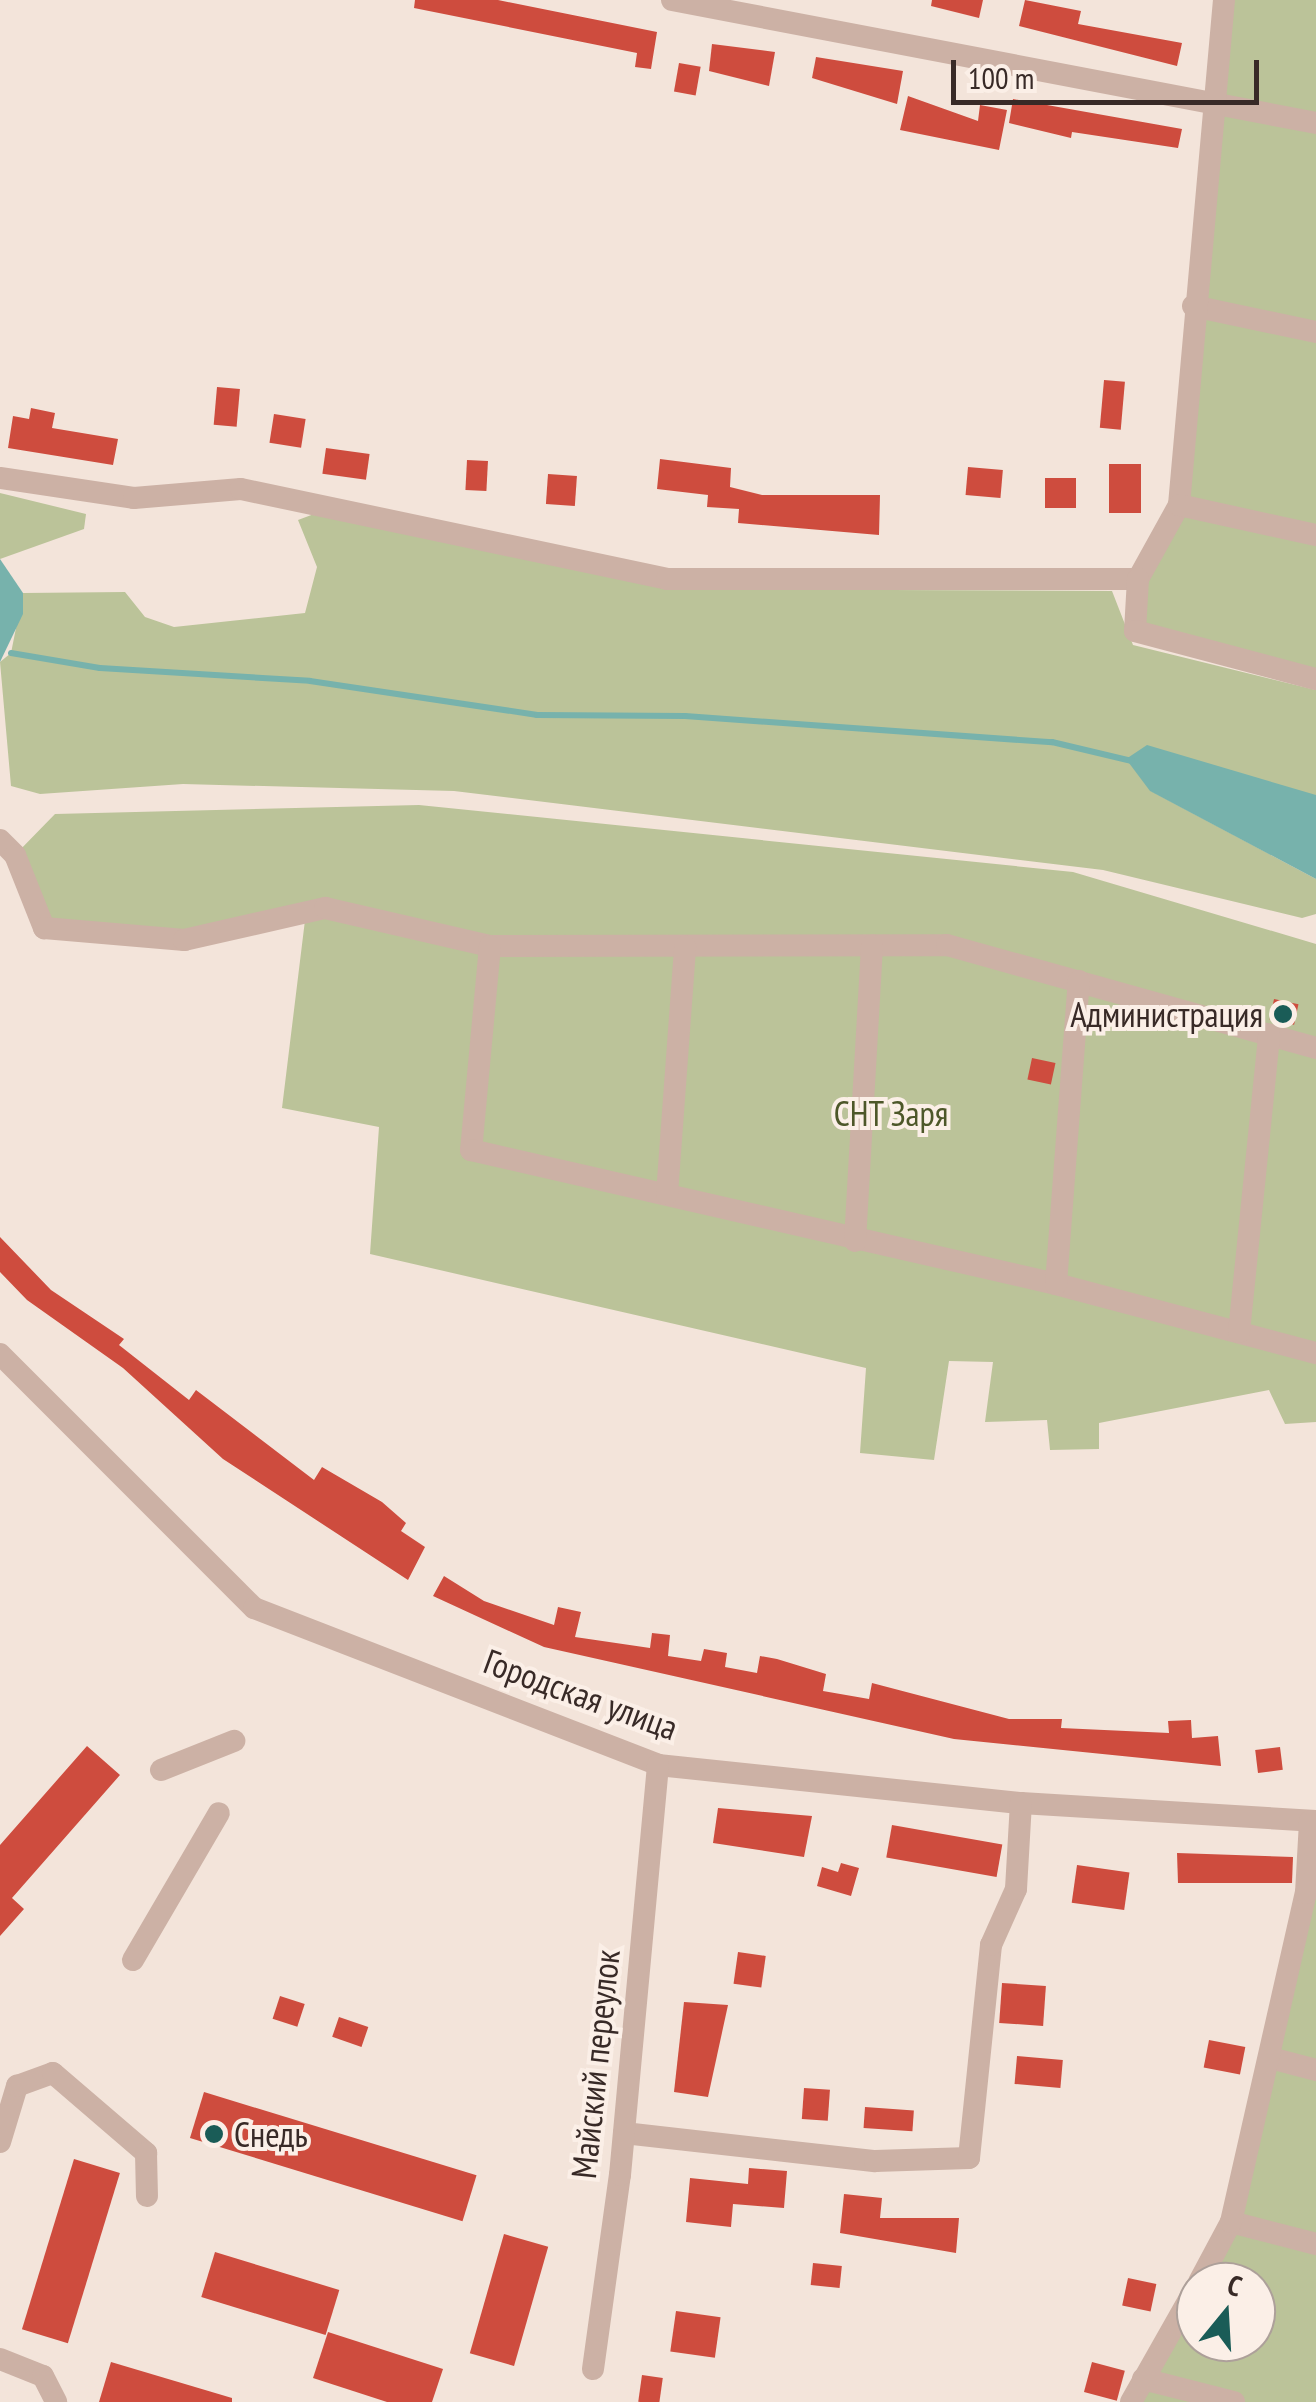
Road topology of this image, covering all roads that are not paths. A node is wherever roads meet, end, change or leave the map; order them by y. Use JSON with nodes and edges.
{"nodes":[{"id":1,"x":672,"y":0,"type":"edge"},
{"id":2,"x":1224,"y":0,"type":"edge"},
{"id":3,"x":1212,"y":102,"type":"junction"},
{"id":4,"x":1316,"y":123,"type":"edge"},
{"id":5,"x":1193,"y":306,"type":"junction"},
{"id":6,"x":1316,"y":332,"type":"edge"},
{"id":7,"x":0,"y":478,"type":"edge"},
{"id":8,"x":1179,"y":505,"type":"junction"},
{"id":9,"x":1316,"y":535,"type":"edge"},
{"id":10,"x":1138,"y":580,"type":"junction"},
{"id":11,"x":1316,"y":679,"type":"edge"},
{"id":12,"x":0,"y":840,"type":"edge"},
{"id":13,"x":872,"y":945,"type":"junction"},
{"id":14,"x":490,"y":946,"type":"junction"},
{"id":15,"x":685,"y":947,"type":"junction"},
{"id":16,"x":1079,"y":981,"type":"junction"},
{"id":17,"x":1268,"y":1035,"type":"junction"},
{"id":18,"x":1316,"y":1048,"type":"edge"},
{"id":19,"x":666,"y":1194,"type":"junction"},
{"id":20,"x":856,"y":1240,"type":"junction"},
{"id":21,"x":1056,"y":1284,"type":"junction"},
{"id":22,"x":1239,"y":1332,"type":"junction"},
{"id":23,"x":1316,"y":1353,"type":"edge"},
{"id":24,"x":4,"y":1367,"type":"edge"},
{"id":25,"x":234,"y":1742,"type":"dead end"},
{"id":26,"x":658,"y":1765,"type":"junction"},
{"id":27,"x":161,"y":1770,"type":"dead end"},
{"id":28,"x":1021,"y":1803,"type":"junction"},
{"id":29,"x":219,"y":1813,"type":"dead end"},
{"id":30,"x":1313,"y":1821,"type":"edge"},
{"id":31,"x":1311,"y":1894,"type":"edge"},
{"id":32,"x":133,"y":1960,"type":"dead end"},
{"id":33,"x":1270,"y":2058,"type":"junction"},
{"id":34,"x":1316,"y":2070,"type":"edge"},
{"id":35,"x":624,"y":2133,"type":"junction"},
{"id":36,"x":0,"y":2142,"type":"edge"},
{"id":37,"x":147,"y":2196,"type":"dead end"},
{"id":38,"x":1232,"y":2222,"type":"junction"},
{"id":39,"x":1316,"y":2244,"type":"edge"},
{"id":40,"x":1210,"y":2262,"type":"edge"},
{"id":41,"x":1176,"y":2323,"type":"edge"},
{"id":42,"x":0,"y":2359,"type":"edge"},
{"id":43,"x":593,"y":2369,"type":"dead end"},
{"id":44,"x":1144,"y":2379,"type":"junction"},
{"id":45,"x":56,"y":2402,"type":"edge"},
{"id":46,"x":1131,"y":2402,"type":"edge"},
{"id":47,"x":1234,"y":2402,"type":"edge"}],
"edges":[{"from":1,"to":3,"type":"street"},
{"from":2,"to":3,"type":"street"},
{"from":3,"to":4,"type":"street"},
{"from":3,"to":5,"type":"street"},
{"from":5,"to":6,"type":"street"},
{"from":5,"to":8,"type":"street"},
{"from":7,"to":10,"type":"street"},
{"from":8,"to":9,"type":"street"},
{"from":8,"to":10,"type":"street"},
{"from":10,"to":11,"type":"street"},
{"from":12,"to":14,"type":"street"},
{"from":13,"to":15,"type":"street"},
{"from":13,"to":16,"type":"street"},
{"from":13,"to":20,"type":"street"},
{"from":14,"to":15,"type":"street"},
{"from":14,"to":19,"type":"street"},
{"from":15,"to":19,"type":"street"},
{"from":16,"to":17,"type":"street"},
{"from":16,"to":21,"type":"street"},
{"from":17,"to":18,"type":"street"},
{"from":17,"to":22,"type":"street"},
{"from":19,"to":20,"type":"street"},
{"from":20,"to":21,"type":"street"},
{"from":21,"to":22,"type":"street"},
{"from":22,"to":23,"type":"street"},
{"from":24,"to":26,"type":"street","name":"Городская улица"},
{"from":25,"to":27,"type":"street"},
{"from":26,"to":28,"type":"street","name":"Городская улица"},
{"from":26,"to":35,"type":"street","name":"Майский переулок"},
{"from":28,"to":30,"type":"street","name":"Городская улица"},
{"from":28,"to":35,"type":"street"},
{"from":29,"to":32,"type":"street"},
{"from":30,"to":31,"type":"street"},
{"from":31,"to":33,"type":"street"},
{"from":33,"to":34,"type":"street"},
{"from":33,"to":38,"type":"street"},
{"from":35,"to":43,"type":"street","name":"Майский переулок"},
{"from":36,"to":37,"type":"street"},
{"from":38,"to":39,"type":"street"},
{"from":38,"to":40,"type":"street"},
{"from":41,"to":44,"type":"street"},
{"from":42,"to":45,"type":"street"},
{"from":44,"to":46,"type":"street"},
{"from":44,"to":47,"type":"street"}]}
